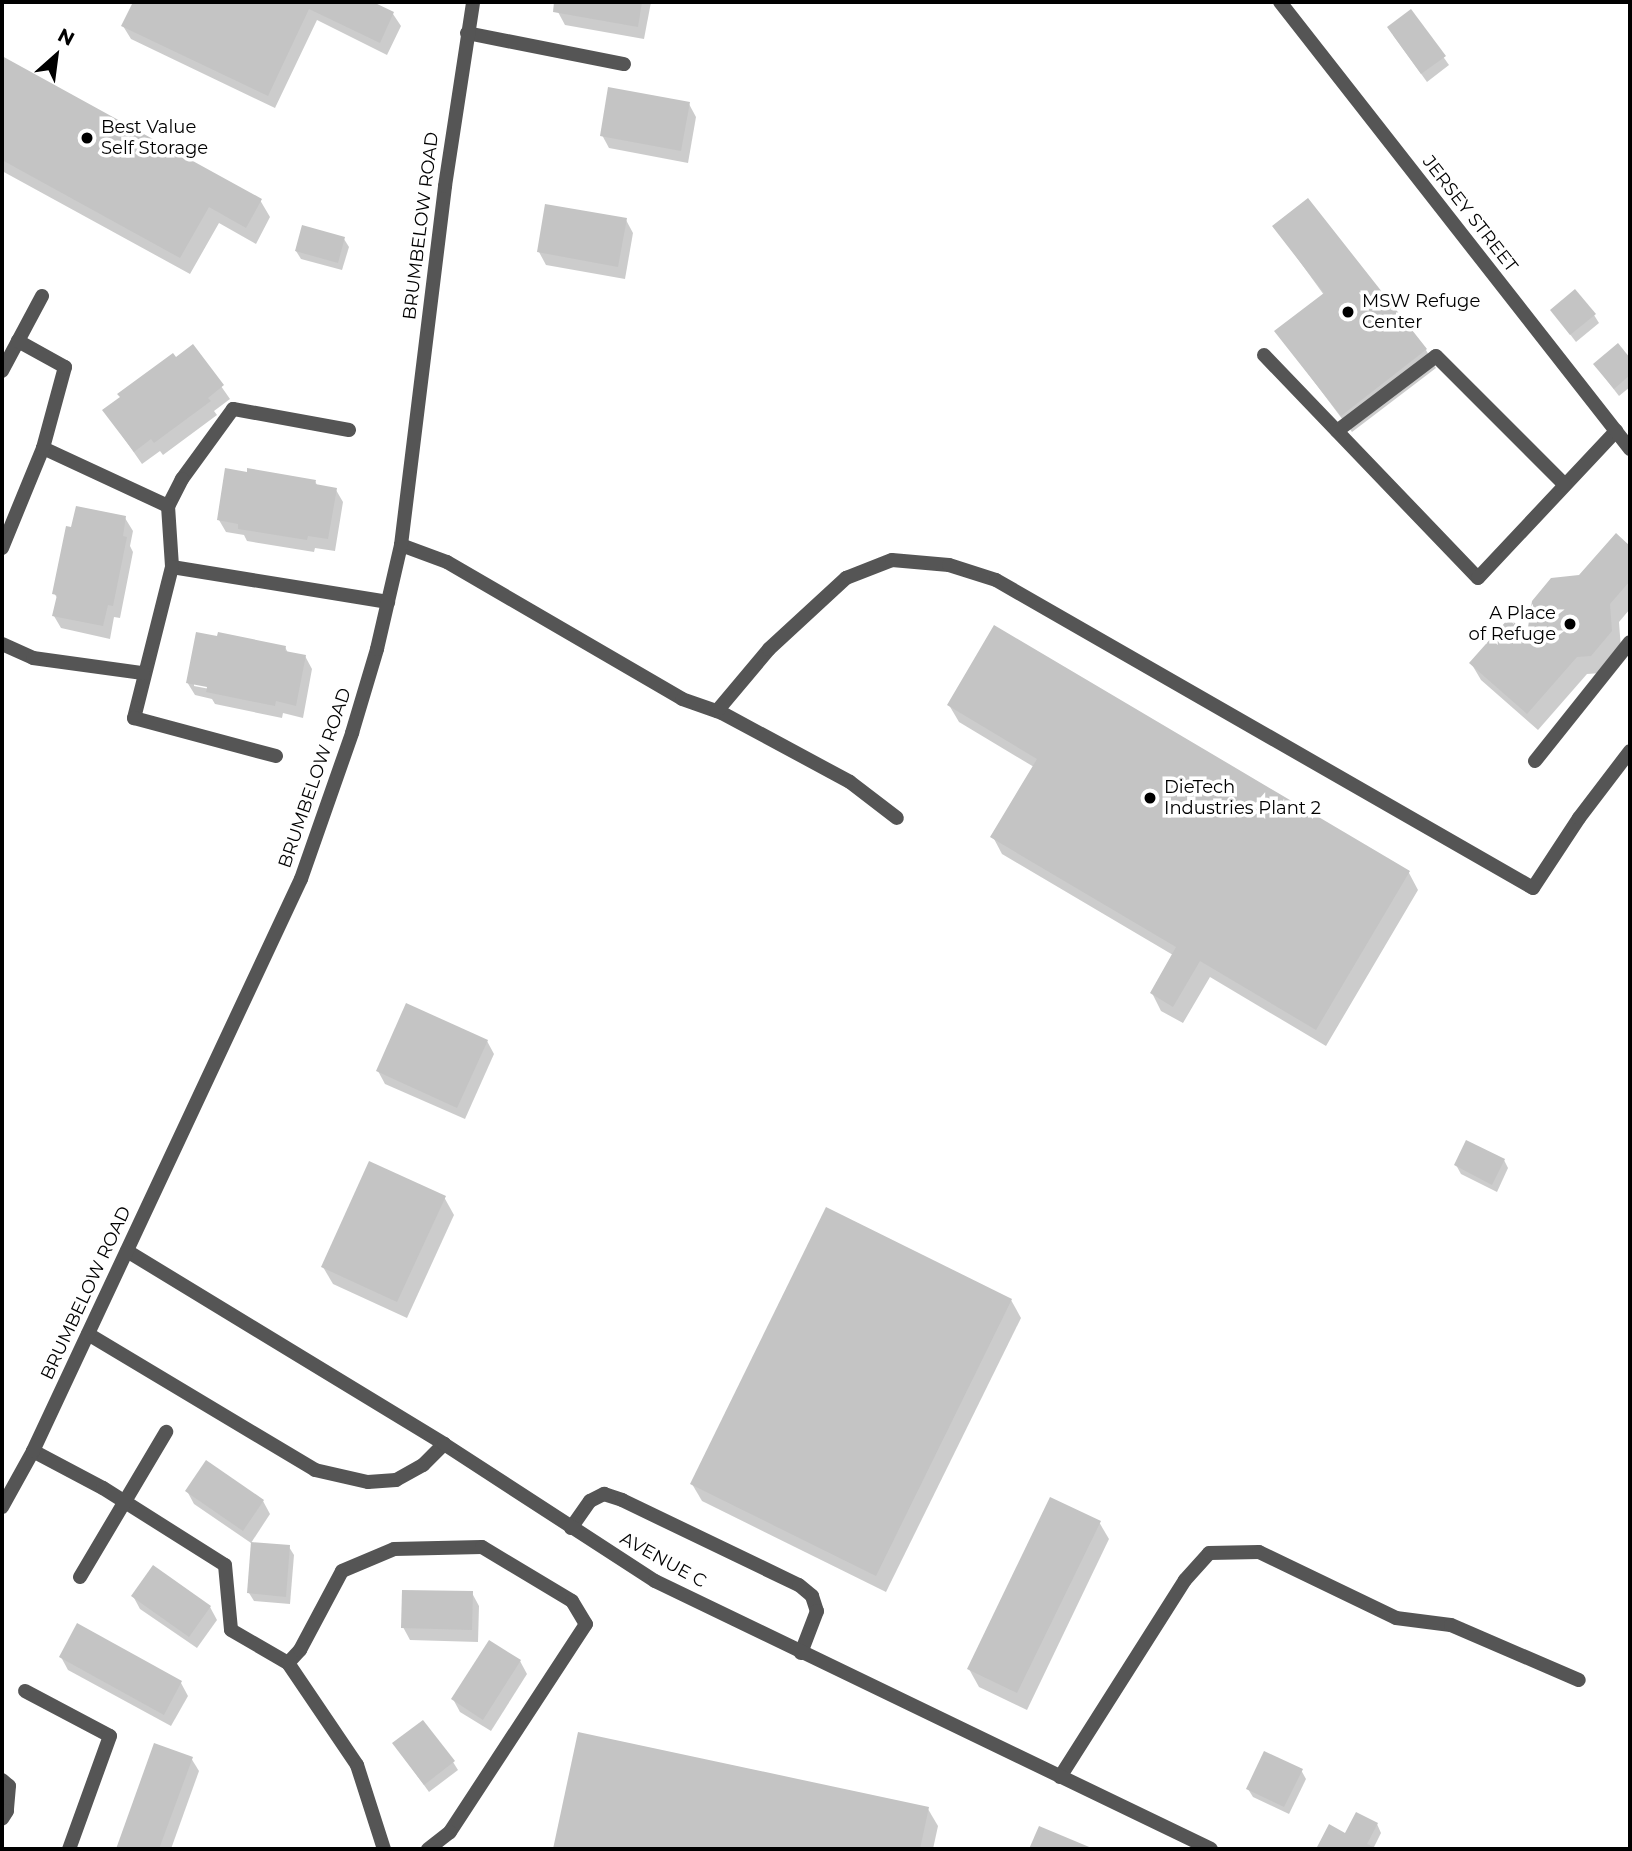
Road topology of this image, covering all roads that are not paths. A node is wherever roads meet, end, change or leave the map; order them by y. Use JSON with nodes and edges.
{"nodes":[{"id":1,"x":473,"y":2,"type":"edge"},
{"id":2,"x":1280,"y":2,"type":"edge"},
{"id":3,"x":467,"y":33,"type":"junction"},
{"id":4,"x":624,"y":64,"type":"dead end"},
{"id":5,"x":41,"y":296,"type":"dead end"},
{"id":6,"x":18,"y":341,"type":"junction"},
{"id":7,"x":1264,"y":355,"type":"dead end"},
{"id":8,"x":2,"y":370,"type":"edge"},
{"id":9,"x":349,"y":430,"type":"dead end"},
{"id":10,"x":1337,"y":431,"type":"junction"},
{"id":11,"x":1616,"y":431,"type":"junction"},
{"id":12,"x":43,"y":448,"type":"junction"},
{"id":13,"x":1630,"y":449,"type":"edge"},
{"id":14,"x":1565,"y":485,"type":"junction"},
{"id":15,"x":168,"y":506,"type":"junction"},
{"id":16,"x":401,"y":545,"type":"junction"},
{"id":17,"x":2,"y":548,"type":"edge"},
{"id":18,"x":172,"y":567,"type":"junction"},
{"id":19,"x":388,"y":602,"type":"junction"},
{"id":20,"x":1630,"y":642,"type":"edge"},
{"id":21,"x":2,"y":644,"type":"edge"},
{"id":22,"x":143,"y":673,"type":"junction"},
{"id":23,"x":717,"y":711,"type":"junction"},
{"id":24,"x":1630,"y":751,"type":"edge"},
{"id":25,"x":276,"y":756,"type":"dead end"},
{"id":26,"x":1535,"y":761,"type":"dead end"},
{"id":27,"x":897,"y":818,"type":"dead end"},
{"id":28,"x":127,"y":1251,"type":"junction"},
{"id":29,"x":89,"y":1334,"type":"junction"},
{"id":30,"x":166,"y":1432,"type":"dead end"},
{"id":31,"x":444,"y":1444,"type":"junction"},
{"id":32,"x":33,"y":1451,"type":"junction"},
{"id":33,"x":126,"y":1503,"type":"junction"},
{"id":34,"x":2,"y":1507,"type":"edge"},
{"id":35,"x":571,"y":1528,"type":"junction"},
{"id":36,"x":80,"y":1577,"type":"dead end"},
{"id":37,"x":801,"y":1653,"type":"junction"},
{"id":38,"x":288,"y":1664,"type":"junction"},
{"id":39,"x":1579,"y":1680,"type":"dead end"},
{"id":40,"x":25,"y":1691,"type":"dead end"},
{"id":41,"x":1060,"y":1777,"type":"junction"},
{"id":42,"x":2,"y":1780,"type":"edge"},
{"id":43,"x":2,"y":1819,"type":"edge"},
{"id":44,"x":69,"y":1849,"type":"edge"},
{"id":45,"x":384,"y":1849,"type":"edge"},
{"id":46,"x":428,"y":1849,"type":"edge"},
{"id":47,"x":1211,"y":1849,"type":"edge"}],
"edges":[{"from":1,"to":3,"type":"street","name":"BRUMBELOW ROAD"},
{"from":2,"to":11,"type":"street","name":"JERSEY STREET"},
{"from":3,"to":4,"type":"street"},
{"from":3,"to":16,"type":"street","name":"BRUMBELOW ROAD"},
{"from":5,"to":6,"type":"street"},
{"from":6,"to":8,"type":"street"},
{"from":6,"to":12,"type":"street"},
{"from":7,"to":10,"type":"street"},
{"from":9,"to":15,"type":"street"},
{"from":10,"to":14,"type":"street"},
{"from":10,"to":14,"type":"street"},
{"from":11,"to":13,"type":"street","name":"JERSEY STREET"},
{"from":11,"to":14,"type":"street"},
{"from":12,"to":15,"type":"street"},
{"from":12,"to":17,"type":"street"},
{"from":15,"to":18,"type":"street"},
{"from":16,"to":19,"type":"street","name":"BRUMBELOW ROAD"},
{"from":16,"to":23,"type":"street"},
{"from":18,"to":19,"type":"street"},
{"from":18,"to":22,"type":"street"},
{"from":19,"to":28,"type":"street","name":"BRUMBELOW ROAD"},
{"from":20,"to":26,"type":"street"},
{"from":21,"to":22,"type":"street"},
{"from":22,"to":25,"type":"street"},
{"from":23,"to":24,"type":"street"},
{"from":23,"to":27,"type":"street"},
{"from":28,"to":29,"type":"street","name":"BRUMBELOW ROAD"},
{"from":28,"to":31,"type":"street","name":"AVENUE C"},
{"from":29,"to":31,"type":"street"},
{"from":29,"to":32,"type":"street","name":"BRUMBELOW ROAD"},
{"from":30,"to":33,"type":"street"},
{"from":31,"to":35,"type":"street","name":"AVENUE C"},
{"from":32,"to":33,"type":"street"},
{"from":32,"to":34,"type":"street","name":"BRUMBELOW ROAD"},
{"from":33,"to":36,"type":"street"},
{"from":33,"to":38,"type":"street"},
{"from":35,"to":37,"type":"street","name":"AVENUE C"},
{"from":35,"to":37,"type":"street"},
{"from":37,"to":41,"type":"street","name":"AVENUE C"},
{"from":38,"to":45,"type":"street"},
{"from":38,"to":46,"type":"street"},
{"from":39,"to":41,"type":"street"},
{"from":40,"to":44,"type":"street"},
{"from":41,"to":47,"type":"street","name":"AVENUE C"},
{"from":42,"to":43,"type":"street"}]}
